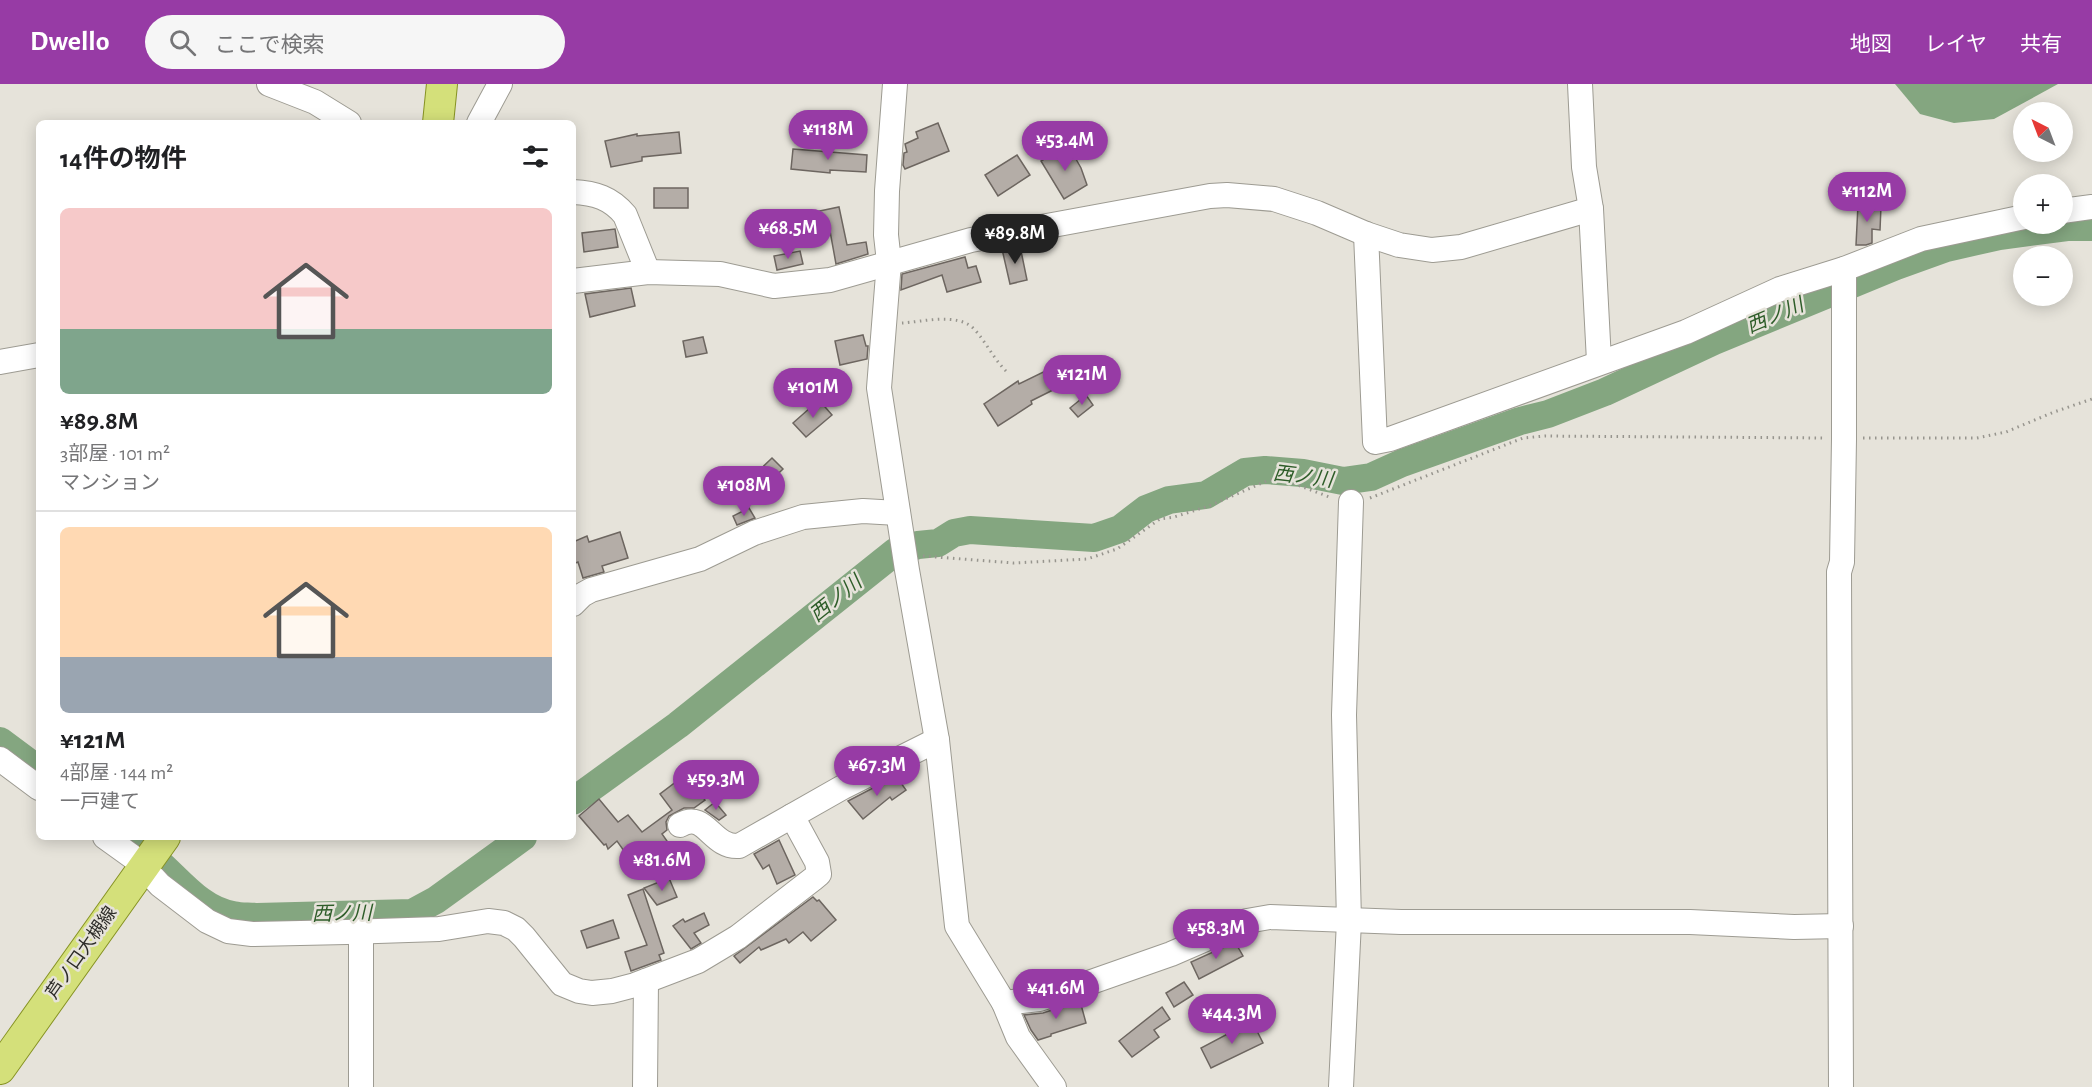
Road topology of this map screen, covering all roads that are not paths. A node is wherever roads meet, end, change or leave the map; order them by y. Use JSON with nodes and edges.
{"nodes":[{"id":1,"x":269,"y":84,"type":"edge"},
{"id":2,"x":442,"y":84,"type":"edge"},
{"id":3,"x":500,"y":84,"type":"edge"},
{"id":4,"x":895,"y":84,"type":"edge"},
{"id":5,"x":1580,"y":84,"type":"edge"},
{"id":6,"x":344,"y":120,"type":"edge"},
{"id":7,"x":438,"y":120,"type":"edge"},
{"id":8,"x":481,"y":120,"type":"edge"},
{"id":9,"x":576,"y":192,"type":"edge"},
{"id":10,"x":2092,"y":207,"type":"edge"},
{"id":11,"x":1591,"y":209,"type":"junction"},
{"id":12,"x":2073,"y":210,"type":"edge"},
{"id":13,"x":2013,"y":219,"type":"edge"},
{"id":14,"x":1366,"y":234,"type":"junction"},
{"id":15,"x":889,"y":262,"type":"junction"},
{"id":16,"x":1844,"y":269,"type":"junction"},
{"id":17,"x":648,"y":273,"type":"junction"},
{"id":18,"x":576,"y":281,"type":"edge"},
{"id":19,"x":36,"y":356,"type":"edge"},
{"id":20,"x":1599,"y":361,"type":"junction"},
{"id":21,"x":0,"y":362,"type":"edge"},
{"id":22,"x":1351,"y":502,"type":"road end"},
{"id":23,"x":898,"y":513,"type":"junction"},
{"id":24,"x":576,"y":602,"type":"edge"},
{"id":25,"x":937,"y":740,"type":"junction"},
{"id":26,"x":0,"y":759,"type":"edge"},
{"id":27,"x":36,"y":786,"type":"edge"},
{"id":28,"x":792,"y":816,"type":"junction"},
{"id":29,"x":680,"y":825,"type":"dead end"},
{"id":30,"x":109,"y":840,"type":"edge"},
{"id":31,"x":163,"y":840,"type":"edge"},
{"id":32,"x":144,"y":866,"type":"junction"},
{"id":33,"x":1349,"y":921,"type":"junction"},
{"id":34,"x":1841,"y":926,"type":"junction"},
{"id":35,"x":361,"y":931,"type":"junction"},
{"id":36,"x":646,"y":981,"type":"junction"},
{"id":37,"x":1004,"y":1003,"type":"junction"},
{"id":38,"x":0,"y":1069,"type":"edge"},
{"id":39,"x":1046,"y":1084,"type":"edge"},
{"id":40,"x":362,"y":1087,"type":"edge"},
{"id":41,"x":645,"y":1087,"type":"edge"},
{"id":42,"x":1341,"y":1087,"type":"edge"},
{"id":43,"x":1841,"y":1087,"type":"edge"}],
"edges":[{"from":1,"to":6,"type":"street"},
{"from":2,"to":7,"type":"main road"},
{"from":3,"to":8,"type":"street"},
{"from":4,"to":15,"type":"street"},
{"from":5,"to":11,"type":"street"},
{"from":9,"to":17,"type":"street"},
{"from":10,"to":12,"type":"street"},
{"from":11,"to":14,"type":"street"},
{"from":11,"to":20,"type":"street"},
{"from":13,"to":16,"type":"street"},
{"from":14,"to":15,"type":"street"},
{"from":14,"to":20,"type":"street"},
{"from":15,"to":17,"type":"street"},
{"from":15,"to":23,"type":"street"},
{"from":16,"to":20,"type":"street"},
{"from":16,"to":34,"type":"street"},
{"from":17,"to":18,"type":"street"},
{"from":19,"to":21,"type":"street"},
{"from":22,"to":33,"type":"street"},
{"from":23,"to":24,"type":"street"},
{"from":23,"to":25,"type":"street"},
{"from":25,"to":28,"type":"street"},
{"from":25,"to":37,"type":"street"},
{"from":26,"to":27,"type":"street"},
{"from":28,"to":29,"type":"street"},
{"from":28,"to":36,"type":"street"},
{"from":30,"to":32,"type":"street"},
{"from":31,"to":32,"type":"main road","name":"芦ノ口大槻線"},
{"from":32,"to":35,"type":"street"},
{"from":32,"to":38,"type":"main road","name":"芦ノ口大槻線"},
{"from":33,"to":34,"type":"street"},
{"from":33,"to":37,"type":"street"},
{"from":33,"to":42,"type":"street"},
{"from":34,"to":43,"type":"street"},
{"from":35,"to":36,"type":"street"},
{"from":35,"to":40,"type":"street"},
{"from":36,"to":41,"type":"street"},
{"from":37,"to":39,"type":"street"}]}
